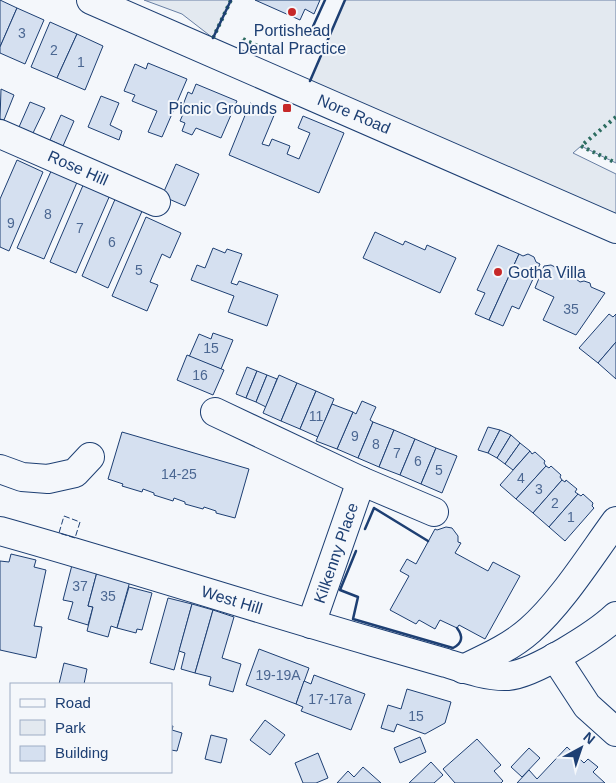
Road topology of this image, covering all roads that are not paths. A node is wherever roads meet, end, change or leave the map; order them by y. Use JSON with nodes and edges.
{"nodes":[{"id":1,"x":91,"y":0,"type":"edge"},
{"id":2,"x":0,"y":134,"type":"edge"},
{"id":3,"x":156,"y":202,"type":"dead end"},
{"id":4,"x":616,"y":229,"type":"edge"},
{"id":5,"x":216,"y":412,"type":"dead end"},
{"id":6,"x":90,"y":457,"type":"dead end"},
{"id":7,"x":0,"y":469,"type":"edge"},
{"id":8,"x":361,"y":481,"type":"junction"},
{"id":9,"x":434,"y":512,"type":"dead end"},
{"id":10,"x":616,"y":521,"type":"edge"},
{"id":11,"x":0,"y":531,"type":"edge"},
{"id":12,"x":616,"y":616,"type":"edge"},
{"id":13,"x":311,"y":624,"type":"junction"},
{"id":14,"x":555,"y":656,"type":"junction"},
{"id":15,"x":463,"y":669,"type":"junction"},
{"id":16,"x":616,"y":732,"type":"edge"}],
"edges":[{"from":1,"to":4,"type":"street","name":"Nore Road"},
{"from":2,"to":3,"type":"street","name":"Rose Hill"},
{"from":5,"to":8,"type":"street","name":"Kilkenny Place"},
{"from":6,"to":7,"type":"street"},
{"from":8,"to":9,"type":"street","name":"Kilkenny Place"},
{"from":8,"to":13,"type":"street","name":"Kilkenny Place"},
{"from":10,"to":15,"type":"street"},
{"from":11,"to":13,"type":"street","name":"West Hill"},
{"from":12,"to":14,"type":"street","name":"West Hill"},
{"from":13,"to":15,"type":"street","name":"West Hill"},
{"from":14,"to":15,"type":"street","name":"West Hill"},
{"from":14,"to":16,"type":"street"}]}
